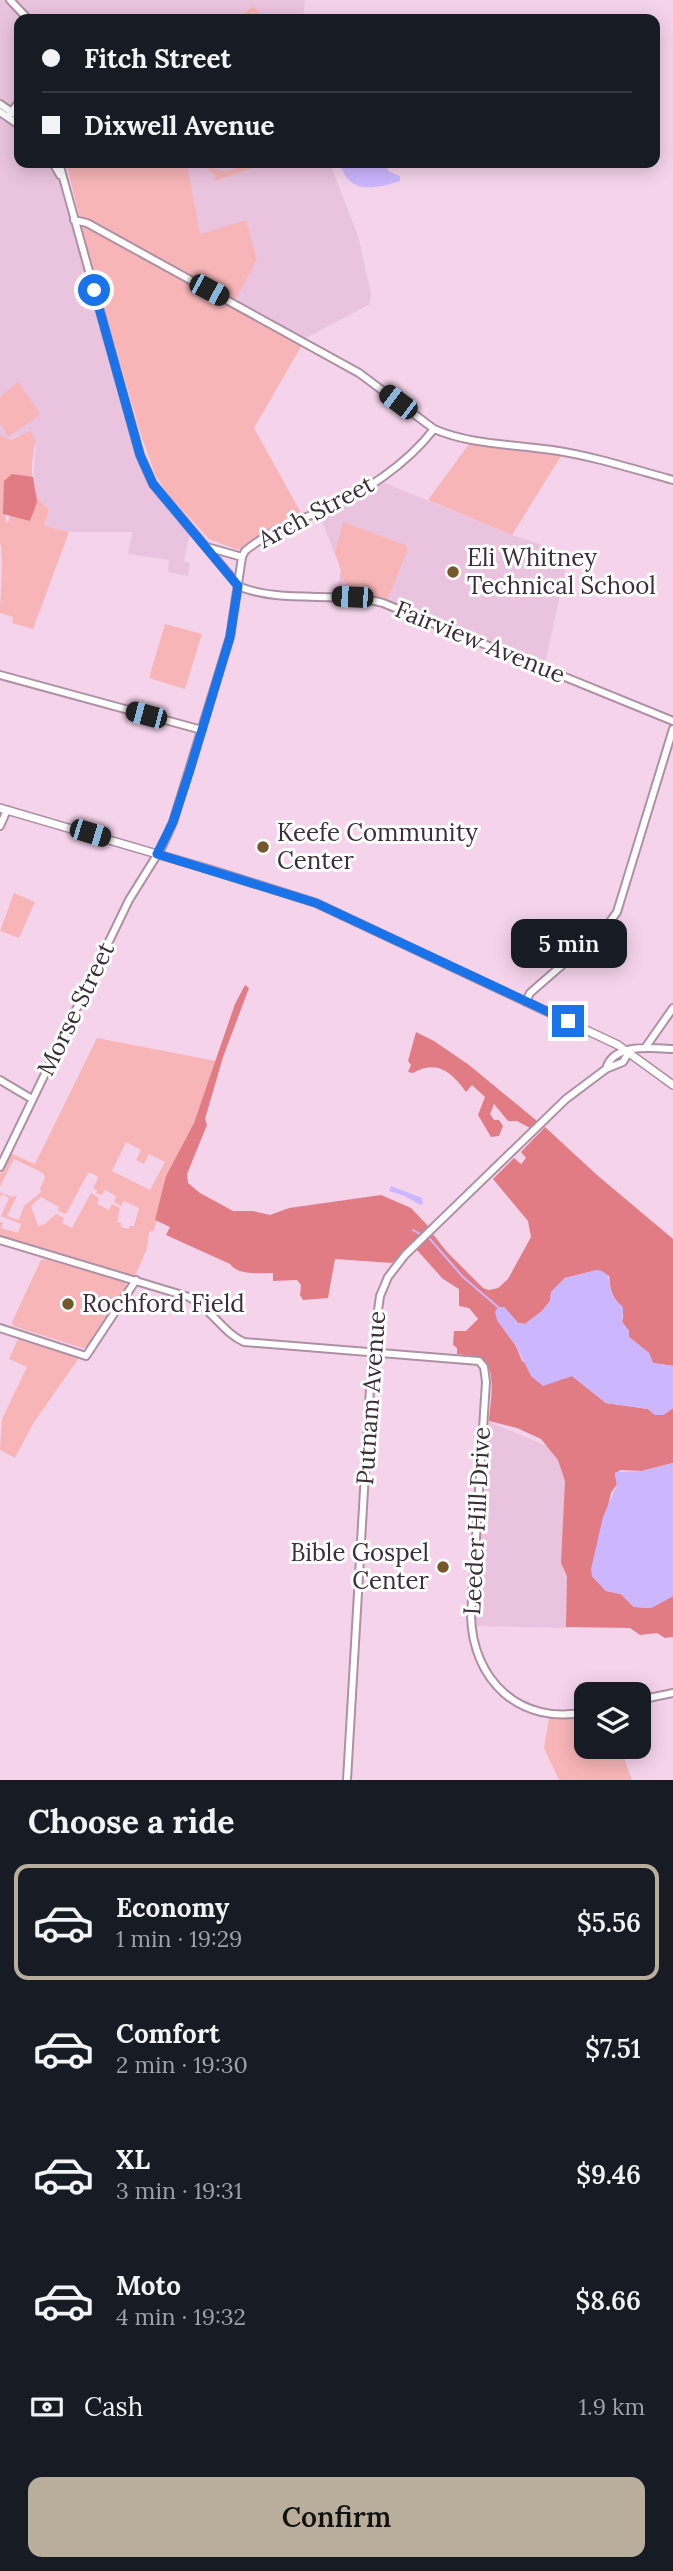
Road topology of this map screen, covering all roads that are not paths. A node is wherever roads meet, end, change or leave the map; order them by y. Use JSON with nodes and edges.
{"nodes":[{"id":1,"x":10,"y":0,"type":"edge"},
{"id":2,"x":23,"y":14,"type":"edge"},
{"id":3,"x":0,"y":104,"type":"edge"},
{"id":4,"x":0,"y":112,"type":"edge"},
{"id":5,"x":13,"y":113,"type":"edge"},
{"id":6,"x":56,"y":168,"type":"edge"},
{"id":7,"x":60,"y":168,"type":"edge"},
{"id":8,"x":68,"y":193,"type":"junction"},
{"id":9,"x":74,"y":220,"type":"junction"},
{"id":10,"x":434,"y":429,"type":"junction"},
{"id":11,"x":673,"y":480,"type":"edge"},
{"id":12,"x":207,"y":547,"type":"junction"},
{"id":13,"x":242,"y":557,"type":"junction"},
{"id":14,"x":238,"y":586,"type":"junction"},
{"id":15,"x":0,"y":675,"type":"edge"},
{"id":16,"x":673,"y":721,"type":"edge"},
{"id":17,"x":673,"y":729,"type":"edge"},
{"id":18,"x":202,"y":730,"type":"junction"},
{"id":19,"x":3,"y":809,"type":"edge"},
{"id":20,"x":0,"y":826,"type":"edge"},
{"id":21,"x":157,"y":854,"type":"junction"},
{"id":22,"x":526,"y":1002,"type":"junction"},
{"id":23,"x":673,"y":1008,"type":"edge"},
{"id":24,"x":645,"y":1048,"type":"junction"},
{"id":25,"x":673,"y":1049,"type":"edge"},
{"id":26,"x":629,"y":1052,"type":"junction"},
{"id":27,"x":0,"y":1080,"type":"edge"},
{"id":28,"x":673,"y":1085,"type":"edge"},
{"id":29,"x":32,"y":1099,"type":"junction"},
{"id":30,"x":0,"y":1167,"type":"edge"},
{"id":31,"x":0,"y":1240,"type":"edge"},
{"id":32,"x":136,"y":1280,"type":"junction"},
{"id":33,"x":0,"y":1328,"type":"edge"},
{"id":34,"x":372,"y":1354,"type":"junction"},
{"id":35,"x":673,"y":1693,"type":"edge"},
{"id":36,"x":651,"y":1698,"type":"edge"},
{"id":37,"x":574,"y":1713,"type":"edge"},
{"id":38,"x":347,"y":1780,"type":"edge"}],
"edges":[{"from":1,"to":2,"type":"street"},
{"from":3,"to":5,"type":"street"},
{"from":4,"to":5,"type":"street"},
{"from":6,"to":8,"type":"street"},
{"from":7,"to":8,"type":"street"},
{"from":8,"to":9,"type":"street"},
{"from":9,"to":10,"type":"street"},
{"from":9,"to":12,"type":"street"},
{"from":10,"to":11,"type":"street"},
{"from":10,"to":13,"type":"street","name":"Arch Street"},
{"from":12,"to":13,"type":"street"},
{"from":12,"to":14,"type":"street"},
{"from":13,"to":14,"type":"street","name":"Arch Street"},
{"from":14,"to":16,"type":"street","name":"Fairview Avenue"},
{"from":14,"to":18,"type":"street","name":"Arch Street"},
{"from":15,"to":18,"type":"street"},
{"from":17,"to":22,"type":"street"},
{"from":18,"to":21,"type":"street","name":"Arch Street"},
{"from":19,"to":20,"type":"street"},
{"from":19,"to":21,"type":"main road"},
{"from":21,"to":22,"type":"main road"},
{"from":21,"to":29,"type":"street","name":"Morse Street"},
{"from":22,"to":26,"type":"main road"},
{"from":23,"to":24,"type":"street"},
{"from":24,"to":25,"type":"street"},
{"from":24,"to":26,"type":"street"},
{"from":26,"to":28,"type":"main road"},
{"from":26,"to":34,"type":"street","name":"Putnam Avenue"},
{"from":27,"to":29,"type":"street"},
{"from":29,"to":30,"type":"street","name":"Morse Street"},
{"from":31,"to":32,"type":"street"},
{"from":32,"to":33,"type":"street"},
{"from":32,"to":34,"type":"street"},
{"from":34,"to":37,"type":"street","name":"Leeder Hill Drive"},
{"from":34,"to":38,"type":"street","name":"Putnam Avenue"},
{"from":35,"to":36,"type":"street"}]}
